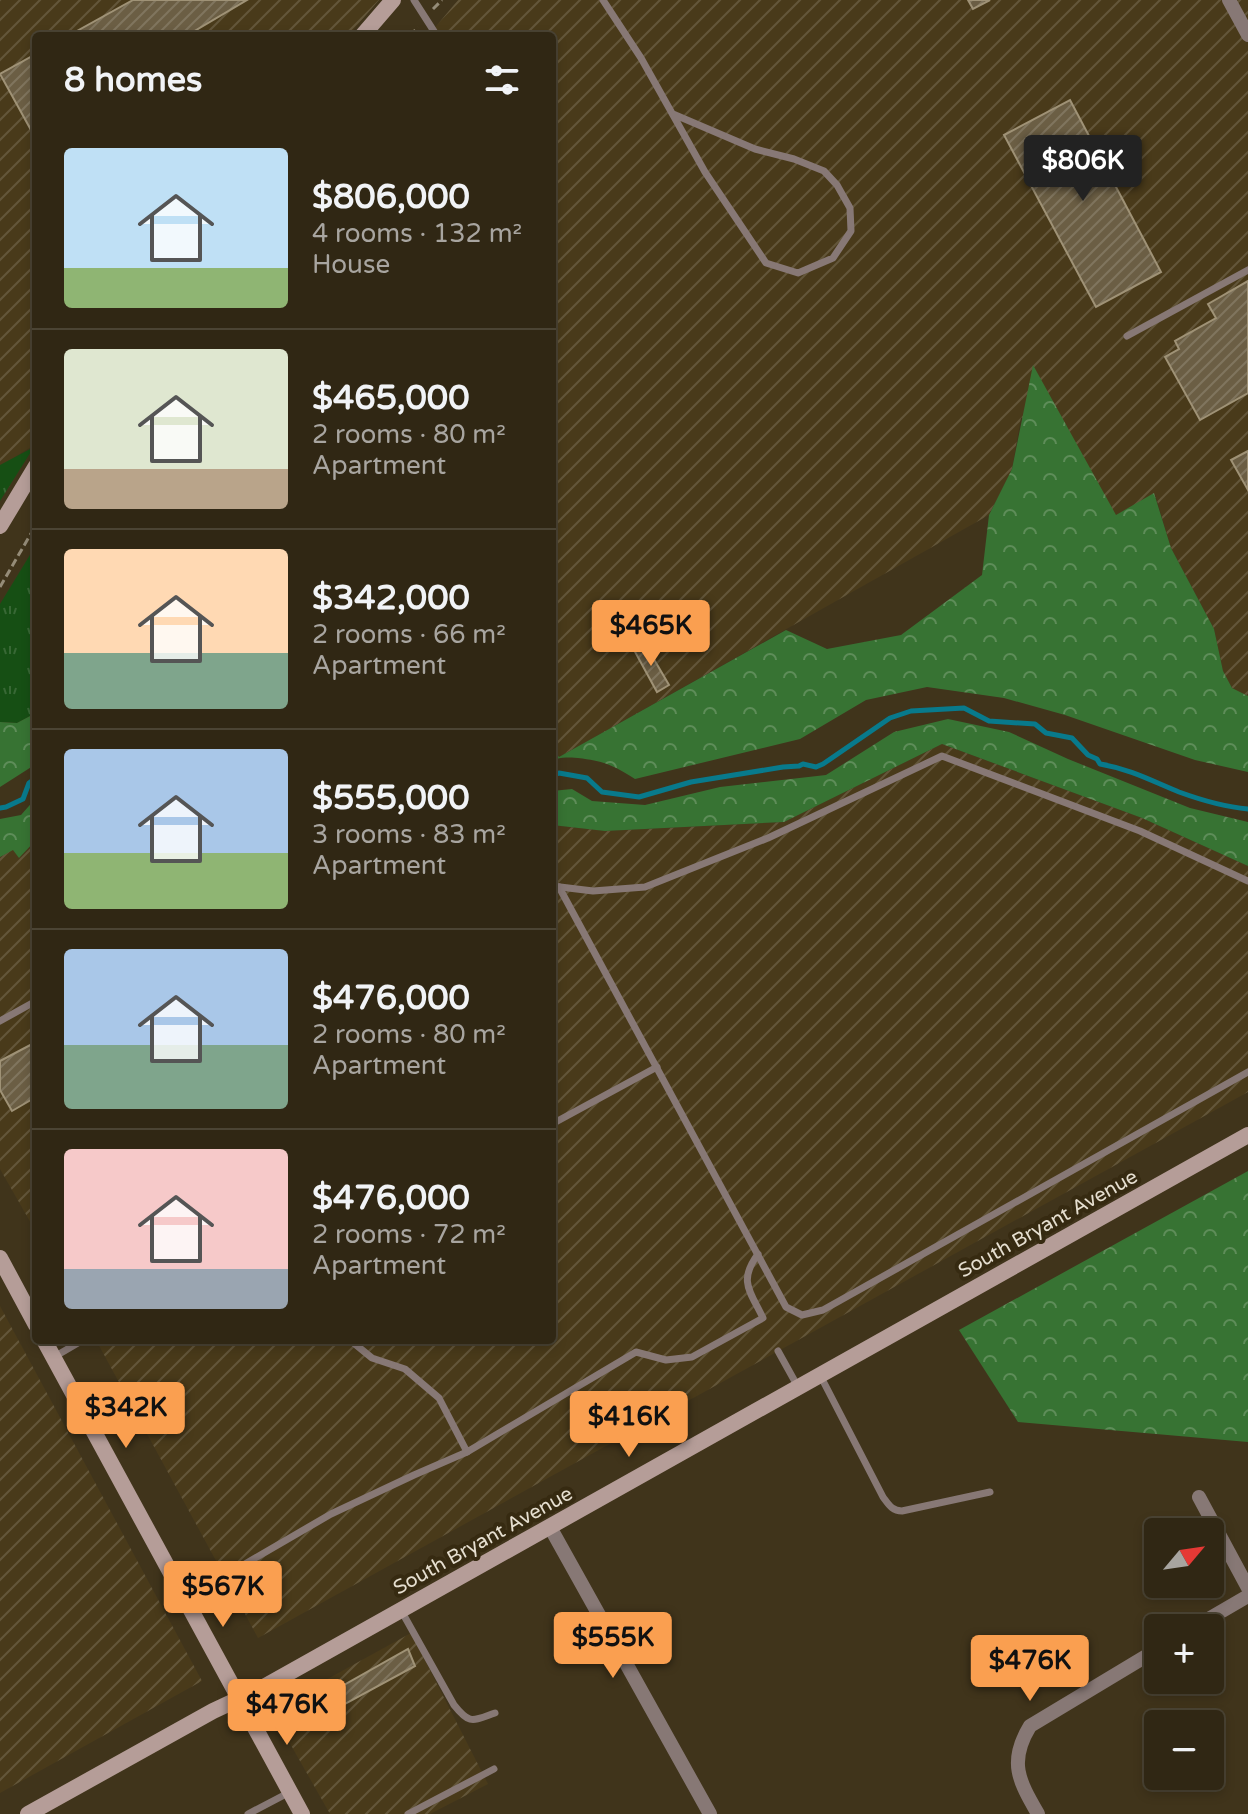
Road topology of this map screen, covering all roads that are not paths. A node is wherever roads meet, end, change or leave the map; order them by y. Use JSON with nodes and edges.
{"nodes":[{"id":1,"x":393,"y":0,"type":"edge"},
{"id":2,"x":414,"y":0,"type":"edge"},
{"id":3,"x":603,"y":0,"type":"edge"},
{"id":4,"x":1229,"y":0,"type":"edge"},
{"id":5,"x":365,"y":32,"type":"edge"},
{"id":6,"x":434,"y":32,"type":"edge"},
{"id":7,"x":1248,"y":35,"type":"edge"},
{"id":8,"x":673,"y":114,"type":"junction"},
{"id":9,"x":1248,"y":270,"type":"edge"},
{"id":10,"x":1127,"y":336,"type":"dead end"},
{"id":11,"x":32,"y":473,"type":"edge"},
{"id":12,"x":0,"y":526,"type":"edge"},
{"id":13,"x":1248,"y":881,"type":"edge"},
{"id":14,"x":556,"y":886,"type":"edge"},
{"id":15,"x":32,"y":1003,"type":"edge"},
{"id":16,"x":0,"y":1021,"type":"edge"},
{"id":17,"x":657,"y":1067,"type":"junction"},
{"id":18,"x":1248,"y":1072,"type":"edge"},
{"id":19,"x":556,"y":1122,"type":"edge"},
{"id":20,"x":1248,"y":1135,"type":"edge"},
{"id":21,"x":758,"y":1254,"type":"junction"},
{"id":22,"x":0,"y":1258,"type":"edge"},
{"id":23,"x":32,"y":1318,"type":"edge"},
{"id":24,"x":46,"y":1344,"type":"edge"},
{"id":25,"x":76,"y":1344,"type":"edge"},
{"id":26,"x":355,"y":1344,"type":"edge"},
{"id":27,"x":778,"y":1351,"type":"dead end"},
{"id":28,"x":54,"y":1357,"type":"junction"},
{"id":29,"x":820,"y":1375,"type":"junction"},
{"id":30,"x":798,"y":1387,"type":"junction"},
{"id":31,"x":467,"y":1452,"type":"junction"},
{"id":32,"x":990,"y":1492,"type":"dead end"},
{"id":33,"x":1199,"y":1497,"type":"dead end"},
{"id":34,"x":550,"y":1527,"type":"junction"},
{"id":35,"x":233,"y":1571,"type":"dead end"},
{"id":36,"x":1248,"y":1588,"type":"edge"},
{"id":37,"x":1248,"y":1596,"type":"edge"},
{"id":38,"x":401,"y":1610,"type":"junction"},
{"id":39,"x":1217,"y":1614,"type":"edge"},
{"id":40,"x":1144,"y":1657,"type":"edge"},
{"id":41,"x":238,"y":1699,"type":"junction"},
{"id":42,"x":495,"y":1713,"type":"dead end"},
{"id":43,"x":494,"y":1769,"type":"dead end"},
{"id":44,"x":290,"y":1792,"type":"junction"},
{"id":45,"x":28,"y":1814,"type":"edge"},
{"id":46,"x":248,"y":1814,"type":"edge"},
{"id":47,"x":302,"y":1814,"type":"edge"},
{"id":48,"x":408,"y":1814,"type":"edge"},
{"id":49,"x":710,"y":1814,"type":"edge"},
{"id":50,"x":1038,"y":1814,"type":"edge"}],
"edges":[{"from":1,"to":5,"type":"street"},
{"from":2,"to":6,"type":"lane"},
{"from":3,"to":8,"type":"lane"},
{"from":4,"to":7,"type":"street"},
{"from":8,"to":8,"type":"lane"},
{"from":9,"to":10,"type":"lane"},
{"from":11,"to":12,"type":"street"},
{"from":13,"to":14,"type":"lane"},
{"from":14,"to":17,"type":"lane"},
{"from":15,"to":16,"type":"lane"},
{"from":17,"to":19,"type":"lane"},
{"from":17,"to":21,"type":"lane"},
{"from":18,"to":21,"type":"lane"},
{"from":20,"to":29,"type":"street","name":"South Bryant Avenue"},
{"from":21,"to":31,"type":"lane"},
{"from":22,"to":23,"type":"street"},
{"from":24,"to":28,"type":"street"},
{"from":25,"to":28,"type":"lane"},
{"from":26,"to":31,"type":"lane"},
{"from":27,"to":30,"type":"lane"},
{"from":28,"to":41,"type":"street"},
{"from":29,"to":30,"type":"street","name":"South Bryant Avenue"},
{"from":29,"to":32,"type":"lane"},
{"from":30,"to":34,"type":"street","name":"South Bryant Avenue"},
{"from":31,"to":35,"type":"lane"},
{"from":33,"to":36,"type":"street"},
{"from":34,"to":38,"type":"street","name":"South Bryant Avenue"},
{"from":34,"to":49,"type":"street"},
{"from":37,"to":39,"type":"street"},
{"from":38,"to":41,"type":"street","name":"South Bryant Avenue"},
{"from":38,"to":42,"type":"lane"},
{"from":40,"to":50,"type":"street"},
{"from":41,"to":44,"type":"street"},
{"from":41,"to":45,"type":"street","name":"South Bryant Avenue"},
{"from":43,"to":48,"type":"lane"},
{"from":44,"to":46,"type":"lane"},
{"from":44,"to":47,"type":"street"}]}
